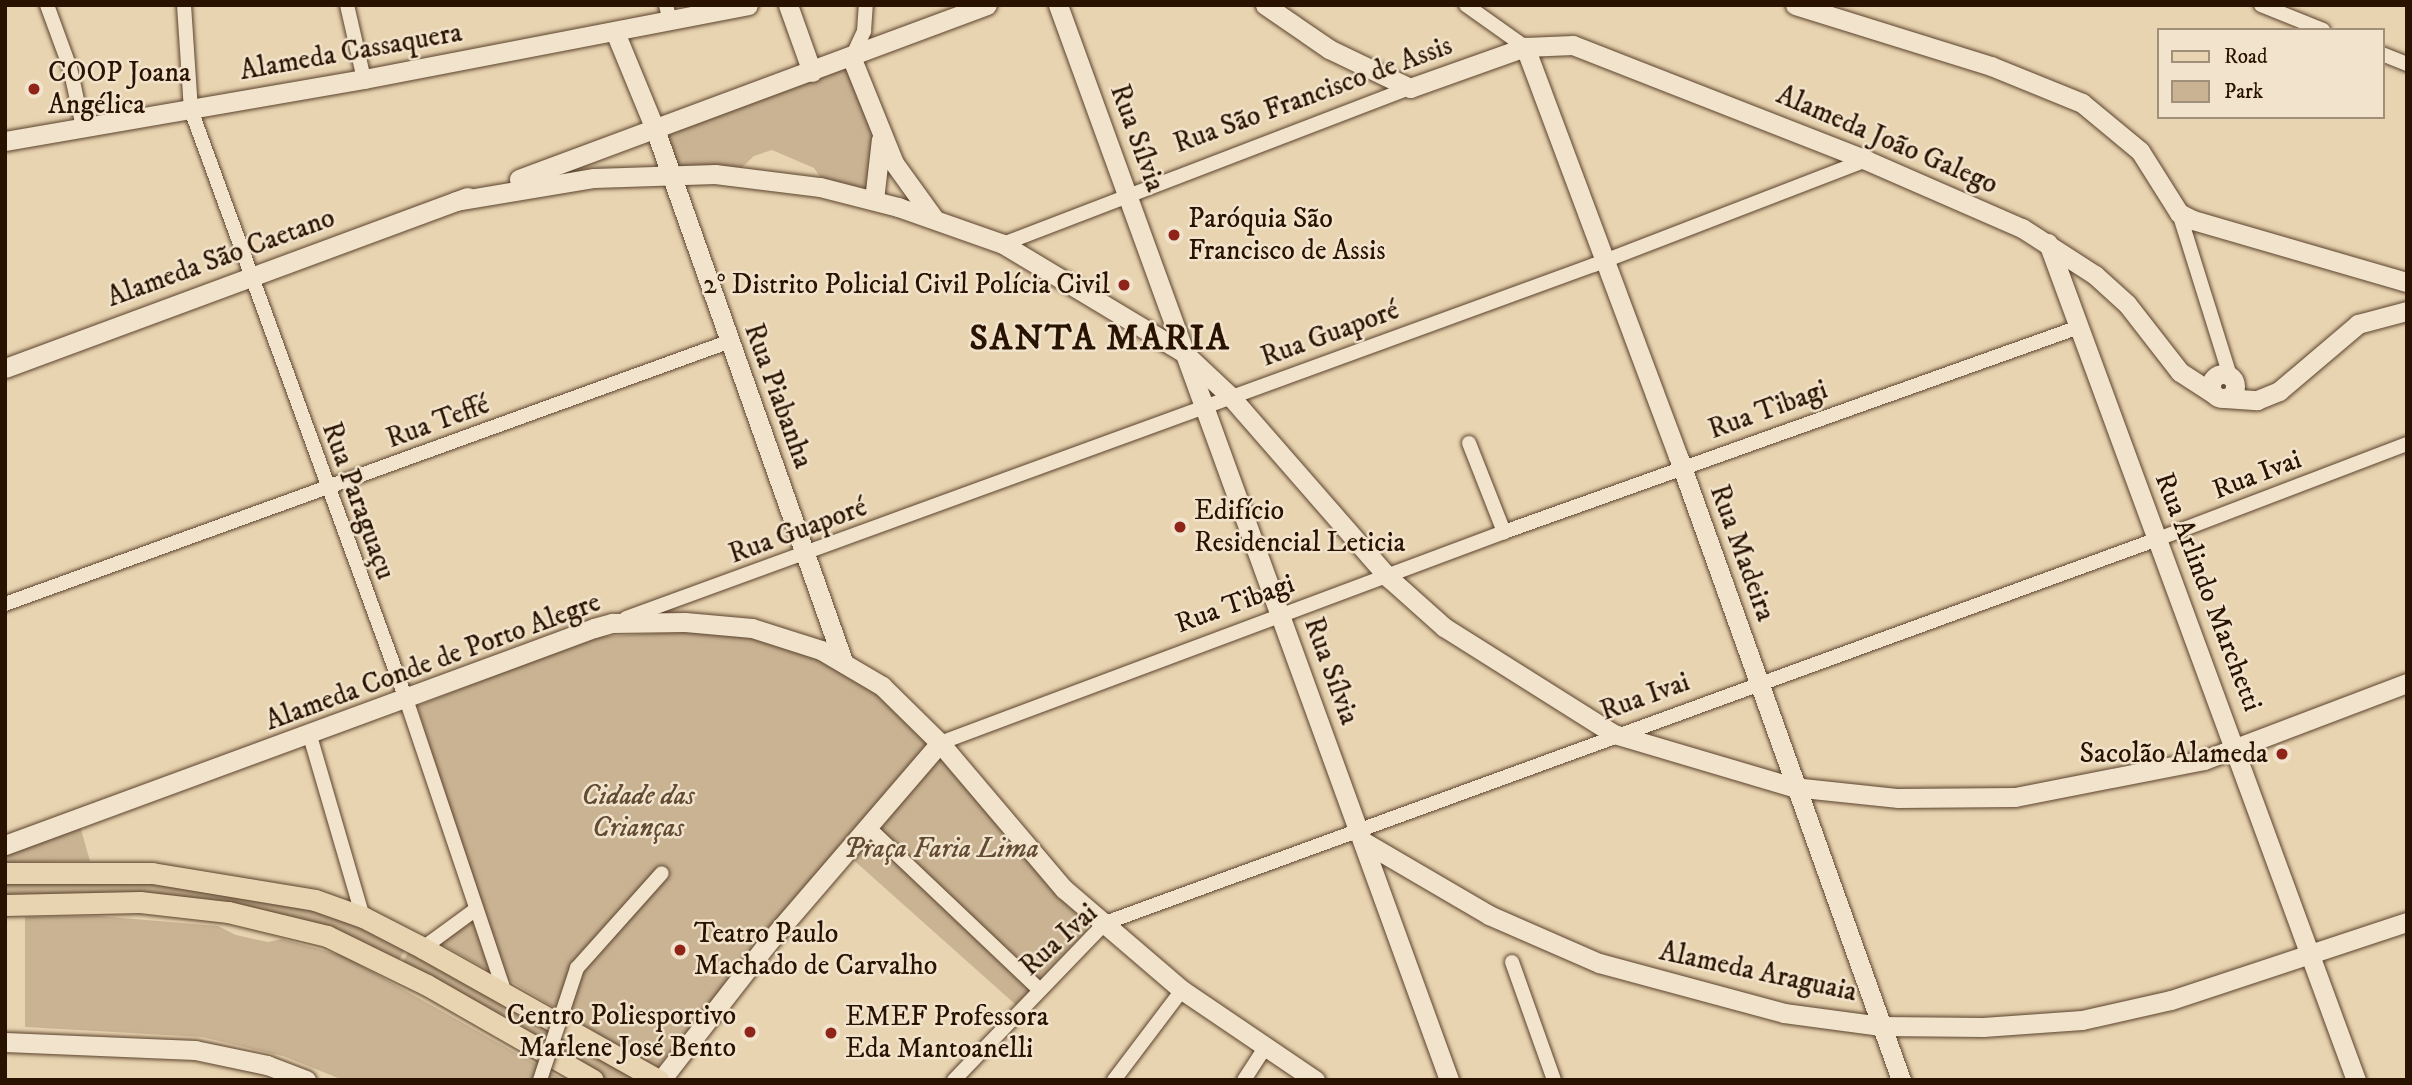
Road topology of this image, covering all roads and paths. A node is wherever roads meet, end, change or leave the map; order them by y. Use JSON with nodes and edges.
{"nodes":[{"id":1,"x":47,"y":5,"type":"edge"},
{"id":2,"x":184,"y":5,"type":"edge"},
{"id":3,"x":347,"y":5,"type":"edge"},
{"id":4,"x":748,"y":5,"type":"edge"},
{"id":5,"x":788,"y":5,"type":"edge"},
{"id":6,"x":866,"y":5,"type":"edge"},
{"id":7,"x":987,"y":5,"type":"edge"},
{"id":8,"x":1058,"y":5,"type":"edge"},
{"id":9,"x":1265,"y":5,"type":"edge"},
{"id":10,"x":1466,"y":5,"type":"edge"},
{"id":11,"x":1795,"y":5,"type":"edge"},
{"id":12,"x":2262,"y":5,"type":"edge"},
{"id":13,"x":723,"y":8,"type":"edge"},
{"id":14,"x":668,"y":13,"type":"edge"},
{"id":15,"x":2318,"y":28,"type":"edge"},
{"id":16,"x":615,"y":32,"type":"junction"},
{"id":17,"x":1525,"y":47,"type":"junction"},
{"id":18,"x":2384,"y":55,"type":"edge"},
{"id":19,"x":852,"y":59,"type":"junction"},
{"id":20,"x":2407,"y":64,"type":"edge"},
{"id":21,"x":812,"y":72,"type":"junction"},
{"id":22,"x":364,"y":79,"type":"junction"},
{"id":23,"x":1410,"y":88,"type":"junction"},
{"id":24,"x":191,"y":110,"type":"junction"},
{"id":25,"x":83,"y":127,"type":"junction"},
{"id":26,"x":655,"y":129,"type":"junction"},
{"id":27,"x":882,"y":138,"type":"junction"},
{"id":28,"x":5,"y":141,"type":"edge"},
{"id":29,"x":1866,"y":160,"type":"junction"},
{"id":30,"x":670,"y":173,"type":"junction"},
{"id":31,"x":1128,"y":194,"type":"junction"},
{"id":32,"x":874,"y":200,"type":"junction"},
{"id":33,"x":456,"y":201,"type":"junction"},
{"id":34,"x":2179,"y":212,"type":"junction"},
{"id":35,"x":936,"y":220,"type":"junction"},
{"id":36,"x":2048,"y":243,"type":"junction"},
{"id":37,"x":1003,"y":244,"type":"junction"},
{"id":38,"x":1604,"y":261,"type":"junction"},
{"id":39,"x":252,"y":276,"type":"junction"},
{"id":40,"x":2406,"y":297,"type":"edge"},
{"id":41,"x":2079,"y":327,"type":"junction"},
{"id":42,"x":728,"y":342,"type":"junction"},
{"id":43,"x":1183,"y":352,"type":"junction"},
{"id":44,"x":5,"y":368,"type":"edge"},
{"id":45,"x":2223,"y":383,"type":"junction"},
{"id":46,"x":1230,"y":396,"type":"junction"},
{"id":47,"x":1201,"y":406,"type":"junction"},
{"id":48,"x":1469,"y":443,"type":"dead end"},
{"id":49,"x":2407,"y":444,"type":"edge"},
{"id":50,"x":1683,"y":471,"type":"junction"},
{"id":51,"x":327,"y":488,"type":"junction"},
{"id":52,"x":1504,"y":532,"type":"junction"},
{"id":53,"x":2158,"y":539,"type":"junction"},
{"id":54,"x":807,"y":556,"type":"junction"},
{"id":55,"x":1389,"y":578,"type":"junction"},
{"id":56,"x":5,"y":604,"type":"edge"},
{"id":57,"x":1281,"y":617,"type":"junction"},
{"id":58,"x":611,"y":623,"type":"junction"},
{"id":59,"x":844,"y":661,"type":"junction"},
{"id":60,"x":1758,"y":682,"type":"junction"},
{"id":61,"x":2407,"y":683,"type":"edge"},
{"id":62,"x":406,"y":699,"type":"junction"},
{"id":63,"x":1614,"y":734,"type":"junction"},
{"id":64,"x":310,"y":736,"type":"junction"},
{"id":65,"x":940,"y":743,"type":"junction"},
{"id":66,"x":2237,"y":749,"type":"junction"},
{"id":67,"x":1793,"y":787,"type":"junction"},
{"id":68,"x":867,"y":826,"type":"junction"},
{"id":69,"x":1363,"y":837,"type":"junction"},
{"id":70,"x":6,"y":844,"type":"edge"},
{"id":71,"x":5,"y":873,"type":"edge"},
{"id":72,"x":662,"y":873,"type":"dead end"},
{"id":73,"x":5,"y":905,"type":"edge"},
{"id":74,"x":475,"y":910,"type":"junction"},
{"id":75,"x":363,"y":917,"type":"junction"},
{"id":76,"x":2407,"y":922,"type":"edge"},
{"id":77,"x":1105,"y":923,"type":"junction"},
{"id":78,"x":422,"y":948,"type":"junction"},
{"id":79,"x":2313,"y":956,"type":"junction"},
{"id":80,"x":1512,"y":962,"type":"dead end"},
{"id":81,"x":405,"y":974,"type":"junction"},
{"id":82,"x":1039,"y":989,"type":"junction"},
{"id":83,"x":1182,"y":990,"type":"junction"},
{"id":84,"x":503,"y":991,"type":"junction"},
{"id":85,"x":477,"y":1014,"type":"junction"},
{"id":86,"x":1881,"y":1026,"type":"junction"},
{"id":87,"x":5,"y":1042,"type":"edge"},
{"id":88,"x":1264,"y":1049,"type":"junction"},
{"id":89,"x":961,"y":1078,"type":"edge"},
{"id":90,"x":306,"y":1080,"type":"edge"},
{"id":91,"x":540,"y":1080,"type":"edge"},
{"id":92,"x":593,"y":1080,"type":"edge"},
{"id":93,"x":660,"y":1080,"type":"edge"},
{"id":94,"x":1114,"y":1080,"type":"edge"},
{"id":95,"x":1244,"y":1080,"type":"edge"},
{"id":96,"x":1315,"y":1080,"type":"edge"},
{"id":97,"x":1449,"y":1080,"type":"edge"},
{"id":98,"x":1554,"y":1080,"type":"edge"},
{"id":99,"x":1901,"y":1080,"type":"edge"},
{"id":100,"x":2356,"y":1080,"type":"edge"}],
"edges":[{"from":1,"to":25,"type":"street"},
{"from":2,"to":24,"type":"street","name":"Rua Paraguaçu"},
{"from":3,"to":22,"type":"street"},
{"from":4,"to":13,"type":"street","name":"Alameda Cassaquera"},
{"from":5,"to":21,"type":"street"},
{"from":6,"to":19,"type":"street"},
{"from":7,"to":19,"type":"street"},
{"from":8,"to":31,"type":"street","name":"Rua Sílvia"},
{"from":9,"to":23,"type":"street"},
{"from":10,"to":17,"type":"street"},
{"from":11,"to":34,"type":"street"},
{"from":12,"to":15,"type":"street"},
{"from":13,"to":14,"type":"street","name":"Alameda Cassaquera"},
{"from":14,"to":16,"type":"street","name":"Alameda Cassaquera"},
{"from":16,"to":22,"type":"street","name":"Alameda Cassaquera"},
{"from":16,"to":26,"type":"street","name":"Rua Piabanha"},
{"from":17,"to":23,"type":"street","name":"Rua São Francisco de Assis"},
{"from":17,"to":29,"type":"street","name":"Alameda João Galego"},
{"from":17,"to":38,"type":"street","name":"Rua Madeira"},
{"from":18,"to":20,"type":"street"},
{"from":19,"to":21,"type":"street"},
{"from":19,"to":27,"type":"street"},
{"from":21,"to":26,"type":"street"},
{"from":22,"to":24,"type":"street","name":"Alameda Cassaquera"},
{"from":23,"to":31,"type":"street","name":"Rua São Francisco de Assis"},
{"from":24,"to":25,"type":"street","name":"Alameda Cassaquera"},
{"from":24,"to":39,"type":"street","name":"Rua Paraguaçu"},
{"from":25,"to":28,"type":"street","name":"Alameda Cassaquera"},
{"from":26,"to":30,"type":"street","name":"Rua Piabanha"},
{"from":26,"to":33,"type":"street","name":"Alameda São Caetano"},
{"from":27,"to":32,"type":"street"},
{"from":27,"to":35,"type":"street"},
{"from":29,"to":36,"type":"street","name":"Alameda João Galego"},
{"from":29,"to":38,"type":"street","name":"Rua Guaporé"},
{"from":30,"to":32,"type":"street","name":"Alameda São Caetano"},
{"from":30,"to":33,"type":"street","name":"Alameda São Caetano"},
{"from":30,"to":42,"type":"street","name":"Rua Piabanha"},
{"from":31,"to":37,"type":"street","name":"Rua São Francisco de Assis"},
{"from":31,"to":43,"type":"street","name":"Rua Sílvia"},
{"from":32,"to":35,"type":"street","name":"Alameda São Caetano"},
{"from":33,"to":39,"type":"street","name":"Alameda São Caetano"},
{"from":34,"to":40,"type":"street"},
{"from":34,"to":45,"type":"street"},
{"from":35,"to":37,"type":"street","name":"Alameda São Caetano"},
{"from":36,"to":41,"type":"street","name":"Rua Arlindo Marchetti"},
{"from":36,"to":45,"type":"street","name":"Alameda João Galego"},
{"from":37,"to":43,"type":"street","name":"Alameda São Caetano"},
{"from":38,"to":46,"type":"street","name":"Rua Guaporé"},
{"from":38,"to":50,"type":"street","name":"Rua Madeira"},
{"from":39,"to":44,"type":"street","name":"Alameda São Caetano"},
{"from":39,"to":51,"type":"street","name":"Rua Paraguaçu"},
{"from":40,"to":45,"type":"street"},
{"from":41,"to":50,"type":"street","name":"Rua Tibagi"},
{"from":41,"to":53,"type":"street","name":"Rua Arlindo Marchetti"},
{"from":42,"to":51,"type":"street","name":"Rua Teffé"},
{"from":42,"to":54,"type":"street","name":"Rua Piabanha"},
{"from":43,"to":46,"type":"street","name":"Alameda São Caetano"},
{"from":43,"to":47,"type":"street","name":"Rua Sílvia"},
{"from":46,"to":47,"type":"street","name":"Rua Guaporé"},
{"from":46,"to":55,"type":"street","name":"Alameda São Caetano"},
{"from":47,"to":54,"type":"street","name":"Rua Guaporé"},
{"from":47,"to":57,"type":"street","name":"Rua Sílvia"},
{"from":48,"to":52,"type":"street"},
{"from":49,"to":53,"type":"street","name":"Rua Ivai"},
{"from":50,"to":52,"type":"street","name":"Rua Tibagi"},
{"from":50,"to":60,"type":"street","name":"Rua Madeira"},
{"from":51,"to":56,"type":"street","name":"Rua Teffé"},
{"from":51,"to":62,"type":"street","name":"Rua Paraguaçu"},
{"from":52,"to":55,"type":"street","name":"Rua Tibagi"},
{"from":53,"to":60,"type":"street","name":"Rua Ivai"},
{"from":53,"to":66,"type":"street","name":"Rua Arlindo Marchetti"},
{"from":54,"to":58,"type":"street","name":"Rua Guaporé"},
{"from":54,"to":59,"type":"street","name":"Rua Piabanha"},
{"from":55,"to":57,"type":"street","name":"Rua Tibagi"},
{"from":55,"to":63,"type":"street","name":"Alameda São Caetano"},
{"from":57,"to":65,"type":"street","name":"Rua Tibagi"},
{"from":57,"to":69,"type":"street","name":"Rua Sílvia"},
{"from":58,"to":59,"type":"street","name":"Alameda Conde de Porto Alegre"},
{"from":58,"to":62,"type":"street","name":"Alameda Conde de Porto Alegre"},
{"from":59,"to":65,"type":"street","name":"Alameda Conde de Porto Alegre"},
{"from":60,"to":63,"type":"street","name":"Rua Ivai"},
{"from":60,"to":67,"type":"street","name":"Rua Madeira"},
{"from":61,"to":66,"type":"street","name":"Alameda São Caetano"},
{"from":62,"to":64,"type":"street","name":"Alameda Conde de Porto Alegre"},
{"from":62,"to":74,"type":"street","name":"Rua Paraguaçu"},
{"from":63,"to":67,"type":"street","name":"Alameda São Caetano"},
{"from":63,"to":69,"type":"street","name":"Rua Ivai"},
{"from":64,"to":70,"type":"street","name":"Alameda Conde de Porto Alegre"},
{"from":64,"to":75,"type":"street"},
{"from":65,"to":68,"type":"street","name":"Rua Tibagi"},
{"from":65,"to":77,"type":"street","name":"Alameda Conde de Porto Alegre"},
{"from":66,"to":67,"type":"street","name":"Alameda São Caetano"},
{"from":66,"to":79,"type":"street","name":"Rua Arlindo Marchetti"},
{"from":67,"to":86,"type":"street","name":"Rua Madeira"},
{"from":68,"to":82,"type":"street"},
{"from":68,"to":93,"type":"street","name":"Rua Tibagi"},
{"from":69,"to":77,"type":"street","name":"Rua Ivai"},
{"from":69,"to":86,"type":"street","name":"Alameda Araguaia"},
{"from":69,"to":97,"type":"street","name":"Rua Sílvia"},
{"from":71,"to":75,"type":"main road"},
{"from":72,"to":91,"type":"street","bridge":true},
{"from":73,"to":81,"type":"main road"},
{"from":74,"to":78,"type":"street"},
{"from":74,"to":84,"type":"street","name":"Rua Paraguaçu"},
{"from":75,"to":78,"type":"main road"},
{"from":76,"to":79,"type":"street","name":"Alameda Araguaia"},
{"from":77,"to":82,"type":"street","name":"Rua Ivai"},
{"from":77,"to":83,"type":"street","name":"Alameda Conde de Porto Alegre"},
{"from":78,"to":81,"type":"main road"},
{"from":78,"to":84,"type":"main road"},
{"from":79,"to":86,"type":"street","name":"Alameda Araguaia"},
{"from":79,"to":100,"type":"street","name":"Rua Arlindo Marchetti"},
{"from":80,"to":98,"type":"street"},
{"from":81,"to":85,"type":"main road"},
{"from":82,"to":89,"type":"street","name":"Rua Ivai"},
{"from":83,"to":88,"type":"street","name":"Alameda Conde de Porto Alegre"},
{"from":83,"to":94,"type":"street"},
{"from":84,"to":85,"type":"main road"},
{"from":84,"to":93,"type":"main road"},
{"from":85,"to":92,"type":"main road"},
{"from":86,"to":99,"type":"street","name":"Rua Madeira"},
{"from":87,"to":90,"type":"street"},
{"from":88,"to":95,"type":"street"},
{"from":88,"to":96,"type":"street","name":"Alameda Conde de Porto Alegre"}]}
